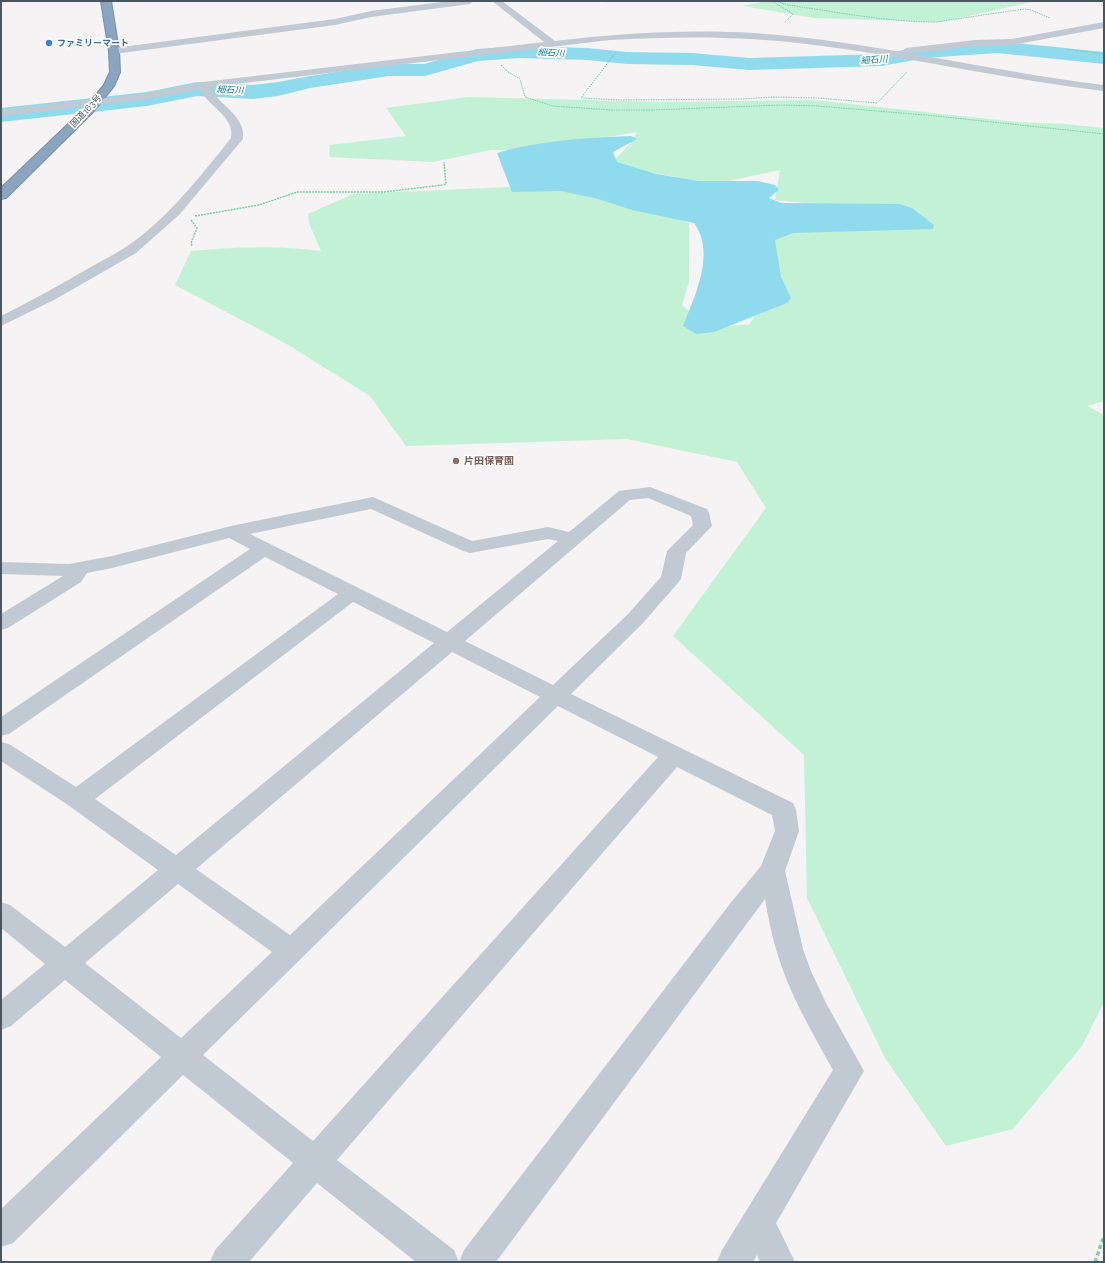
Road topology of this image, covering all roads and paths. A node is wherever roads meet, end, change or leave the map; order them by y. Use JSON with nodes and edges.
{"nodes":[{"id":1,"x":106,"y":1,"type":"edge"},
{"id":2,"x":470,"y":1,"type":"edge"},
{"id":3,"x":496,"y":1,"type":"edge"},
{"id":4,"x":605,"y":1,"type":"edge"},
{"id":5,"x":772,"y":1,"type":"edge"},
{"id":6,"x":775,"y":1,"type":"edge"},
{"id":7,"x":608,"y":2,"type":"edge"},
{"id":8,"x":1104,"y":25,"type":"edge"},
{"id":9,"x":1081,"y":29,"type":"junction"},
{"id":10,"x":764,"y":37,"type":"junction"},
{"id":11,"x":553,"y":44,"type":"junction"},
{"id":12,"x":114,"y":51,"type":"junction"},
{"id":13,"x":486,"y":52,"type":"junction"},
{"id":14,"x":615,"y":54,"type":"dead end"},
{"id":15,"x":892,"y":55,"type":"junction"},
{"id":16,"x":914,"y":59,"type":"junction"},
{"id":17,"x":205,"y":87,"type":"junction"},
{"id":18,"x":1104,"y":88,"type":"edge"},
{"id":19,"x":92,"y":106,"type":"junction"},
{"id":20,"x":1,"y":113,"type":"edge"},
{"id":21,"x":1104,"y":134,"type":"edge"},
{"id":22,"x":444,"y":162,"type":"dead end"},
{"id":23,"x":1,"y":195,"type":"edge"},
{"id":24,"x":174,"y":212,"type":"junction"},
{"id":25,"x":188,"y":215,"type":"junction"},
{"id":26,"x":192,"y":246,"type":"dead end"},
{"id":27,"x":1,"y":322,"type":"edge"},
{"id":28,"x":231,"y":532,"type":"junction"},
{"id":29,"x":574,"y":538,"type":"junction"},
{"id":30,"x":264,"y":548,"type":"junction"},
{"id":31,"x":1,"y":568,"type":"edge"},
{"id":32,"x":79,"y":568,"type":"junction"},
{"id":33,"x":352,"y":593,"type":"junction"},
{"id":34,"x":1,"y":623,"type":"edge"},
{"id":35,"x":449,"y":642,"type":"junction"},
{"id":36,"x":556,"y":696,"type":"junction"},
{"id":37,"x":1,"y":728,"type":"edge"},
{"id":38,"x":1,"y":750,"type":"edge"},
{"id":39,"x":674,"y":755,"type":"junction"},
{"id":40,"x":77,"y":799,"type":"junction"},
{"id":41,"x":176,"y":870,"type":"junction"},
{"id":42,"x":772,"y":871,"type":"junction"},
{"id":43,"x":1,"y":913,"type":"edge"},
{"id":44,"x":292,"y":951,"type":"junction"},
{"id":45,"x":64,"y":964,"type":"junction"},
{"id":46,"x":1,"y":1017,"type":"edge"},
{"id":47,"x":183,"y":1056,"type":"junction"},
{"id":48,"x":316,"y":1162,"type":"junction"},
{"id":49,"x":758,"y":1222,"type":"junction"},
{"id":50,"x":1,"y":1231,"type":"edge"},
{"id":51,"x":1104,"y":1236,"type":"edge"},
{"id":52,"x":227,"y":1262,"type":"edge"},
{"id":53,"x":442,"y":1262,"type":"edge"},
{"id":54,"x":476,"y":1262,"type":"edge"},
{"id":55,"x":734,"y":1262,"type":"edge"},
{"id":56,"x":778,"y":1262,"type":"edge"},
{"id":57,"x":1095,"y":1262,"type":"edge"}],
"edges":[{"from":1,"to":12,"type":"highway","name":"国道163号"},
{"from":2,"to":12,"type":"street"},
{"from":3,"to":11,"type":"street"},
{"from":4,"to":7,"type":"path"},
{"from":5,"to":10,"type":"path"},
{"from":6,"to":9,"type":"path"},
{"from":8,"to":9,"type":"street"},
{"from":9,"to":15,"type":"street"},
{"from":10,"to":11,"type":"street"},
{"from":10,"to":15,"type":"street"},
{"from":11,"to":13,"type":"street"},
{"from":12,"to":19,"type":"highway","name":"国道163号"},
{"from":13,"to":17,"type":"street"},
{"from":13,"to":21,"type":"path"},
{"from":14,"to":16,"type":"path"},
{"from":15,"to":16,"type":"street"},
{"from":16,"to":18,"type":"street"},
{"from":17,"to":19,"type":"street"},
{"from":17,"to":24,"type":"street"},
{"from":19,"to":20,"type":"street"},
{"from":19,"to":23,"type":"highway","name":"国道163号"},
{"from":22,"to":25,"type":"path"},
{"from":24,"to":25,"type":"path"},
{"from":24,"to":27,"type":"street"},
{"from":25,"to":26,"type":"path"},
{"from":28,"to":29,"type":"street"},
{"from":28,"to":30,"type":"street"},
{"from":28,"to":32,"type":"street"},
{"from":29,"to":35,"type":"street"},
{"from":29,"to":36,"type":"street"},
{"from":30,"to":33,"type":"street"},
{"from":30,"to":37,"type":"street"},
{"from":31,"to":32,"type":"street"},
{"from":32,"to":34,"type":"street"},
{"from":33,"to":35,"type":"street"},
{"from":33,"to":40,"type":"street"},
{"from":35,"to":36,"type":"street"},
{"from":35,"to":41,"type":"street"},
{"from":36,"to":39,"type":"street"},
{"from":36,"to":44,"type":"street"},
{"from":38,"to":40,"type":"street"},
{"from":39,"to":42,"type":"street"},
{"from":39,"to":48,"type":"street"},
{"from":40,"to":41,"type":"street"},
{"from":41,"to":44,"type":"street"},
{"from":41,"to":45,"type":"street"},
{"from":42,"to":49,"type":"street"},
{"from":42,"to":54,"type":"street"},
{"from":43,"to":45,"type":"street"},
{"from":44,"to":47,"type":"street"},
{"from":45,"to":46,"type":"street"},
{"from":45,"to":47,"type":"street"},
{"from":47,"to":48,"type":"street"},
{"from":47,"to":50,"type":"street"},
{"from":48,"to":52,"type":"street"},
{"from":48,"to":53,"type":"street"},
{"from":49,"to":55,"type":"street"},
{"from":49,"to":56,"type":"street"},
{"from":51,"to":57,"type":"path"}]}
